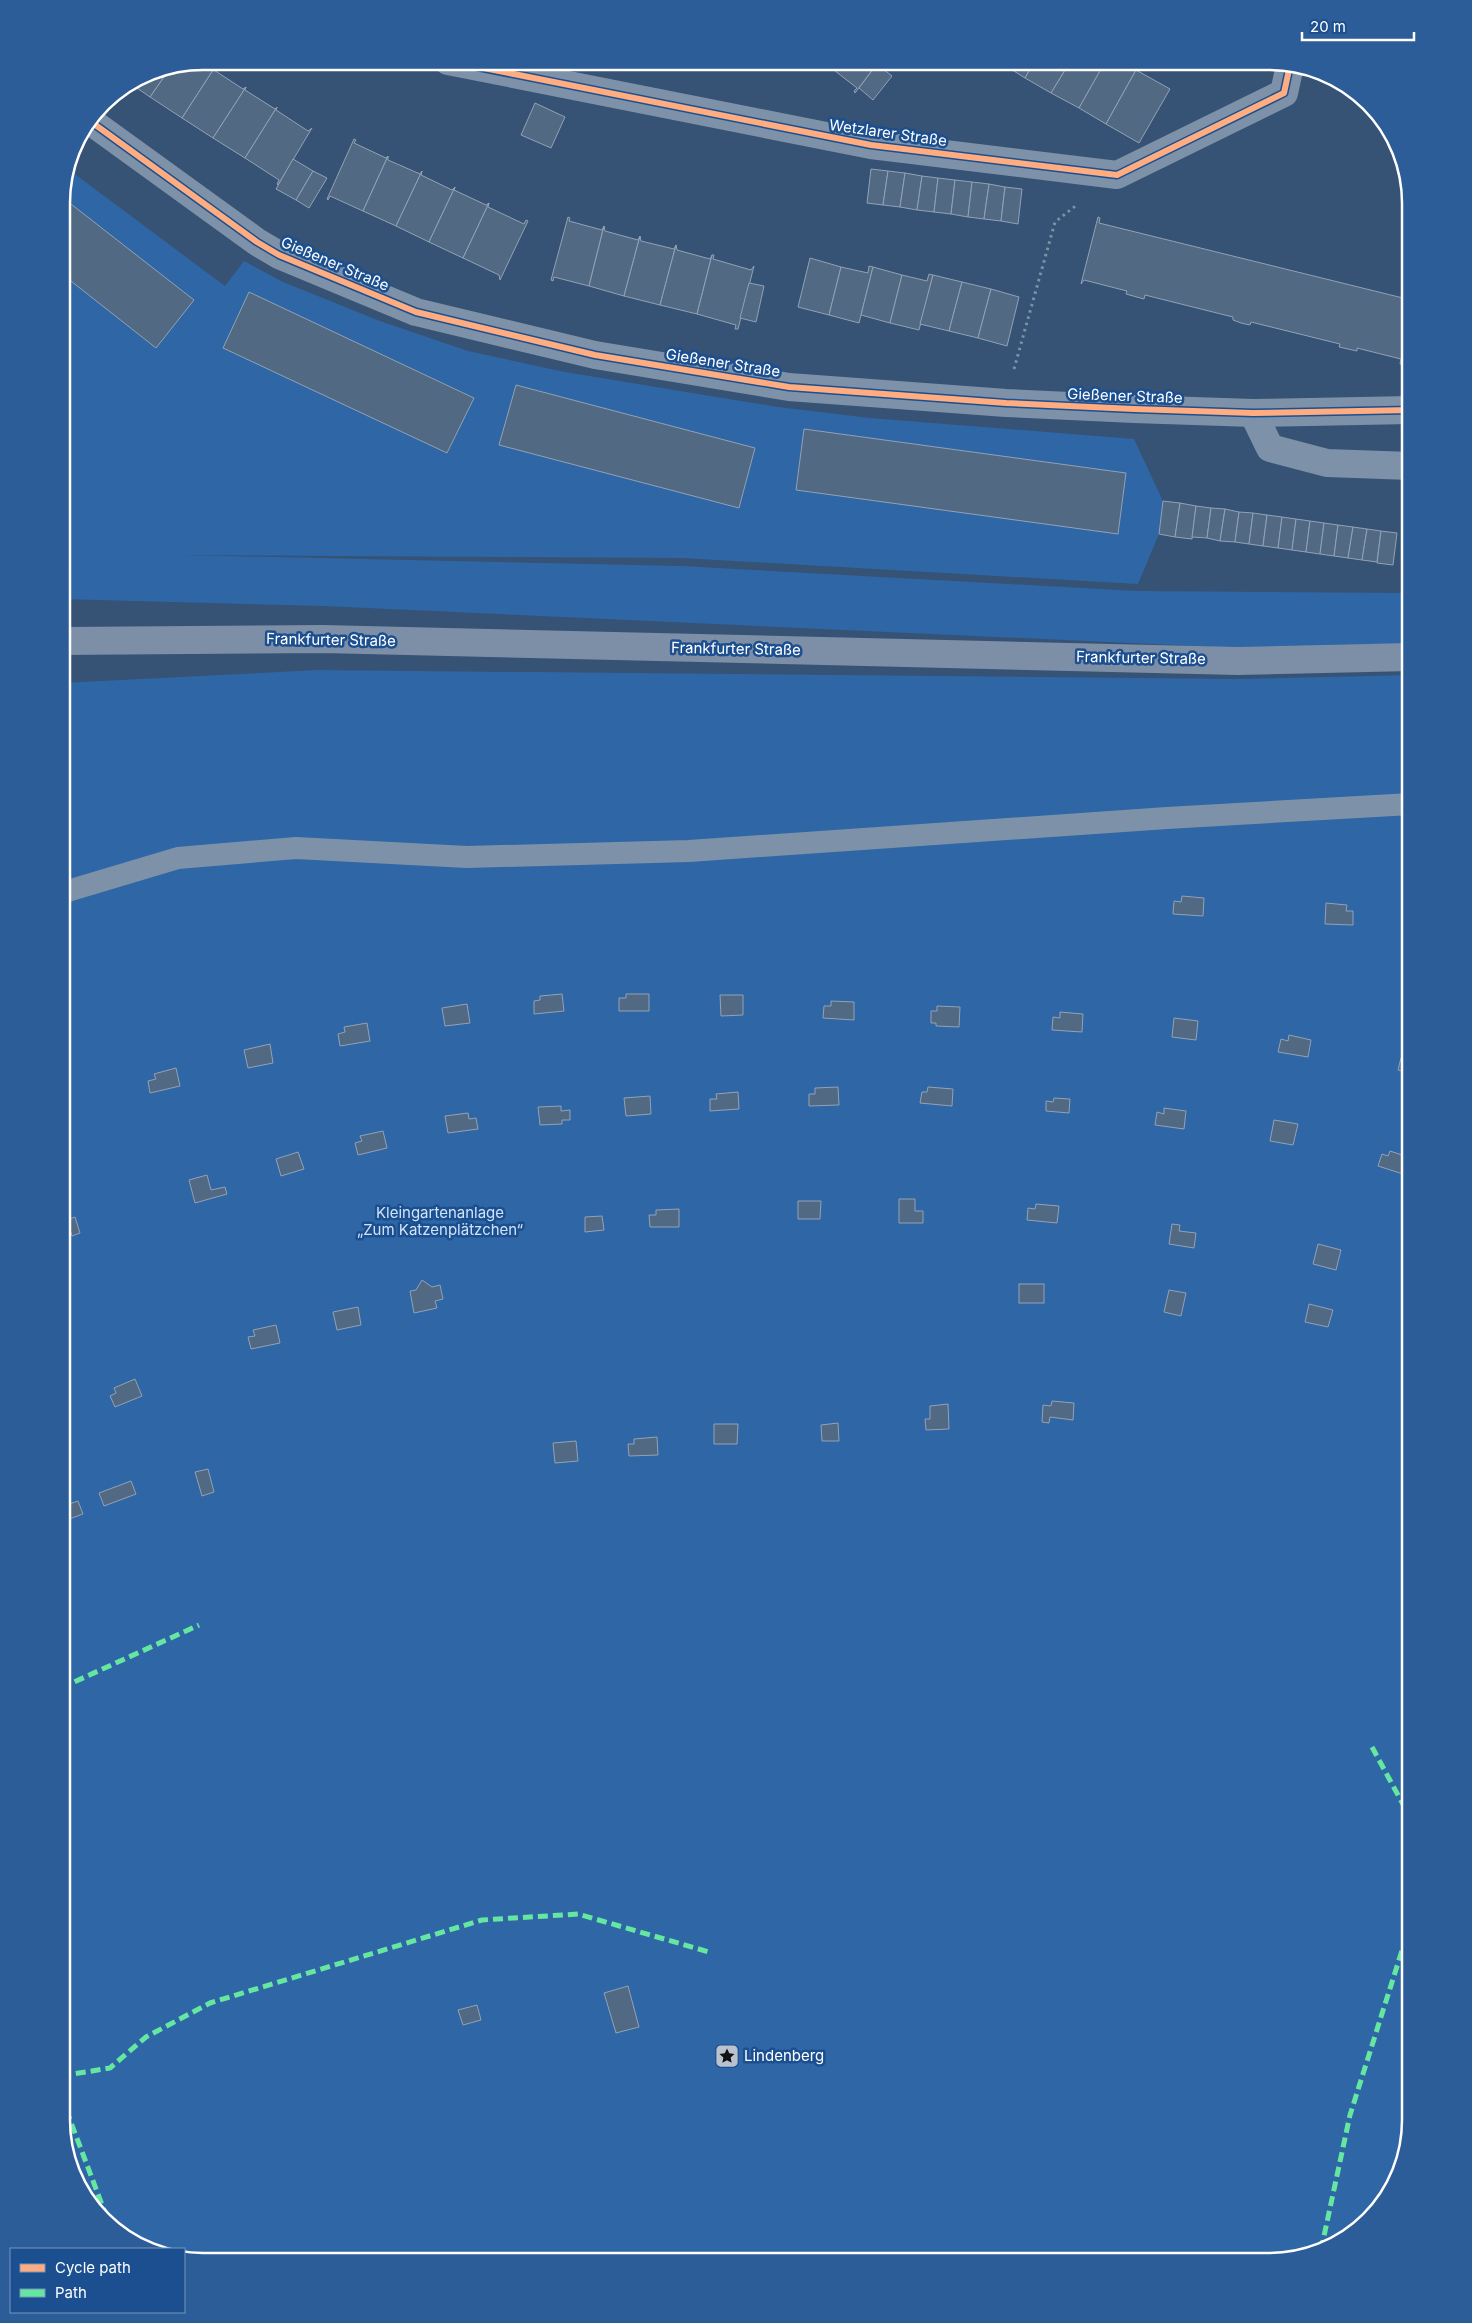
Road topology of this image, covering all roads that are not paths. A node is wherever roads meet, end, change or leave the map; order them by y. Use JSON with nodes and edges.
{"nodes":[{"id":1,"x":493,"y":70,"type":"edge"},
{"id":2,"x":1289,"y":72,"type":"edge"},
{"id":3,"x":96,"y":125,"type":"edge"},
{"id":4,"x":1402,"y":410,"type":"edge"},
{"id":5,"x":1252,"y":413,"type":"junction"},
{"id":6,"x":1402,"y":466,"type":"edge"},
{"id":7,"x":70,"y":642,"type":"edge"},
{"id":8,"x":1402,"y":656,"type":"edge"},
{"id":9,"x":1402,"y":805,"type":"edge"},
{"id":10,"x":70,"y":890,"type":"edge"}],
"edges":[{"from":1,"to":2,"type":"street","name":"Wetzlarer Straße"},
{"from":3,"to":5,"type":"street","name":"Gießener Straße"},
{"from":4,"to":5,"type":"street","name":"Gießener Straße"},
{"from":5,"to":6,"type":"street"},
{"from":7,"to":8,"type":"main road","name":"Frankfurter Straße"},
{"from":9,"to":10,"type":"lane"}]}
